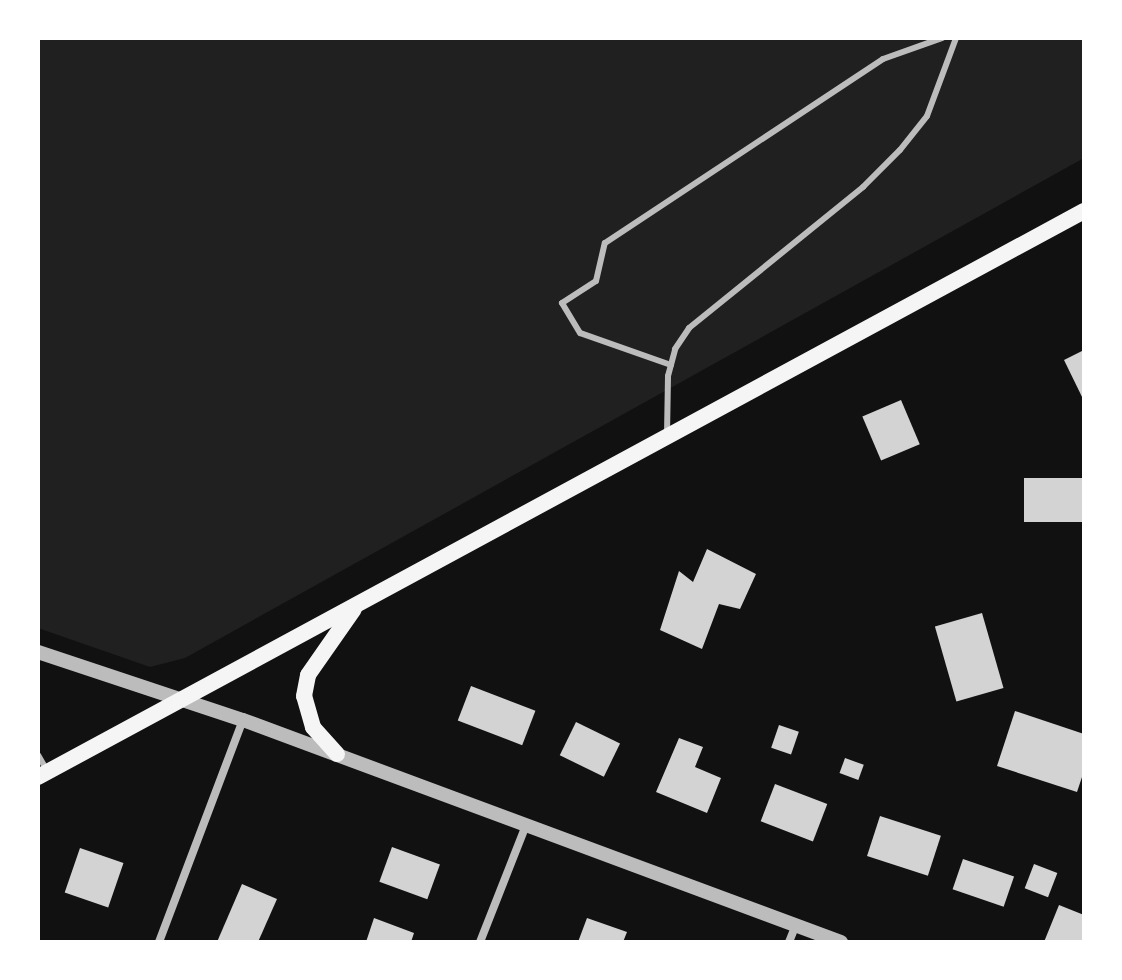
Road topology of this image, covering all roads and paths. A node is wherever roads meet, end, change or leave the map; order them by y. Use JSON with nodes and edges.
{"nodes":[{"id":1,"x":942,"y":38,"type":"edge"},
{"id":2,"x":956,"y":38,"type":"edge"},
{"id":3,"x":1081,"y":218,"type":"edge"},
{"id":4,"x":671,"y":365,"type":"junction"},
{"id":5,"x":667,"y":438,"type":"junction"},
{"id":6,"x":357,"y":605,"type":"junction"},
{"id":7,"x":38,"y":652,"type":"edge"},
{"id":8,"x":181,"y":700,"type":"junction"},
{"id":9,"x":243,"y":720,"type":"junction"},
{"id":10,"x":337,"y":754,"type":"junction"},
{"id":11,"x":38,"y":755,"type":"edge"},
{"id":12,"x":43,"y":775,"type":"edge"},
{"id":13,"x":526,"y":825,"type":"junction"},
{"id":14,"x":796,"y":925,"type":"junction"},
{"id":15,"x":159,"y":942,"type":"edge"},
{"id":16,"x":480,"y":942,"type":"edge"},
{"id":17,"x":789,"y":942,"type":"edge"},
{"id":18,"x":841,"y":942,"type":"edge"}],
"edges":[{"from":1,"to":4,"type":"lane"},
{"from":2,"to":4,"type":"lane"},
{"from":3,"to":5,"type":"main road"},
{"from":4,"to":5,"type":"lane"},
{"from":5,"to":6,"type":"main road"},
{"from":6,"to":8,"type":"main road"},
{"from":6,"to":10,"type":"main road"},
{"from":7,"to":8,"type":"street"},
{"from":8,"to":9,"type":"street"},
{"from":8,"to":12,"type":"main road"},
{"from":9,"to":10,"type":"street"},
{"from":9,"to":15,"type":"street"},
{"from":10,"to":13,"type":"street"},
{"from":11,"to":12,"type":"lane"},
{"from":13,"to":14,"type":"street"},
{"from":13,"to":16,"type":"street"},
{"from":14,"to":17,"type":"street"},
{"from":14,"to":18,"type":"street"}]}
